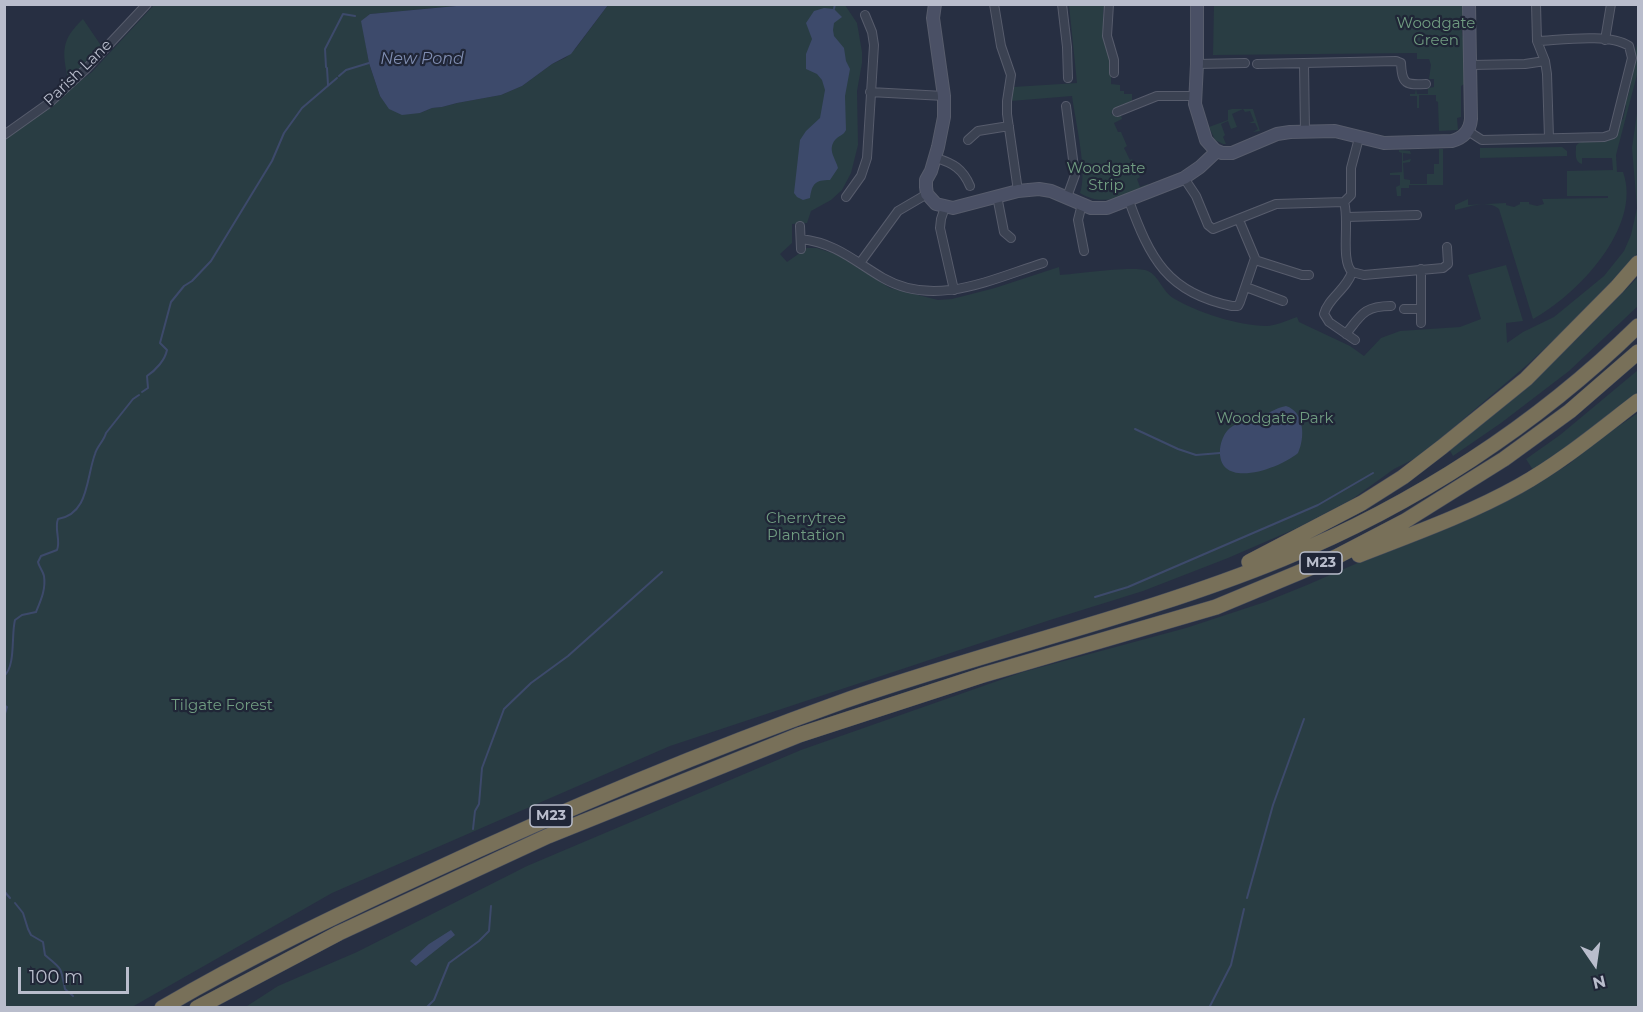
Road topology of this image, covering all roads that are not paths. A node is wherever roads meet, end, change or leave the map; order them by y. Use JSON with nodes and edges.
{"nodes":[{"id":1,"x":147,"y":4,"type":"edge"},
{"id":2,"x":935,"y":4,"type":"edge"},
{"id":3,"x":994,"y":4,"type":"edge"},
{"id":4,"x":1062,"y":4,"type":"edge"},
{"id":5,"x":1109,"y":4,"type":"edge"},
{"id":6,"x":1197,"y":4,"type":"edge"},
{"id":7,"x":1469,"y":4,"type":"edge"},
{"id":8,"x":1536,"y":4,"type":"edge"},
{"id":9,"x":1611,"y":4,"type":"edge"},
{"id":10,"x":865,"y":15,"type":"dead end"},
{"id":11,"x":1605,"y":40,"type":"junction"},
{"id":12,"x":1537,"y":41,"type":"junction"},
{"id":13,"x":1545,"y":61,"type":"junction"},
{"id":14,"x":1245,"y":63,"type":"dead end"},
{"id":15,"x":1257,"y":63,"type":"dead end"},
{"id":16,"x":1304,"y":63,"type":"junction"},
{"id":17,"x":1197,"y":64,"type":"junction"},
{"id":18,"x":1471,"y":65,"type":"junction"},
{"id":19,"x":1114,"y":73,"type":"dead end"},
{"id":20,"x":1068,"y":78,"type":"dead end"},
{"id":21,"x":1426,"y":84,"type":"dead end"},
{"id":22,"x":870,"y":92,"type":"junction"},
{"id":23,"x":1194,"y":96,"type":"junction"},
{"id":24,"x":944,"y":98,"type":"junction"},
{"id":25,"x":1066,"y":106,"type":"dead end"},
{"id":26,"x":1117,"y":112,"type":"dead end"},
{"id":27,"x":1009,"y":126,"type":"junction"},
{"id":28,"x":1468,"y":131,"type":"junction"},
{"id":29,"x":1305,"y":132,"type":"junction"},
{"id":30,"x":4,"y":135,"type":"edge"},
{"id":31,"x":1359,"y":138,"type":"junction"},
{"id":32,"x":1549,"y":138,"type":"junction"},
{"id":33,"x":968,"y":140,"type":"dead end"},
{"id":34,"x":1217,"y":151,"type":"junction"},
{"id":35,"x":936,"y":158,"type":"junction"},
{"id":36,"x":1184,"y":178,"type":"junction"},
{"id":37,"x":970,"y":186,"type":"dead end"},
{"id":38,"x":1018,"y":190,"type":"junction"},
{"id":39,"x":927,"y":194,"type":"junction"},
{"id":40,"x":997,"y":196,"type":"junction"},
{"id":41,"x":846,"y":197,"type":"dead end"},
{"id":42,"x":1067,"y":197,"type":"junction"},
{"id":43,"x":1129,"y":201,"type":"junction"},
{"id":44,"x":1344,"y":202,"type":"junction"},
{"id":45,"x":1082,"y":204,"type":"junction"},
{"id":46,"x":945,"y":207,"type":"junction"},
{"id":47,"x":1417,"y":215,"type":"dead end"},
{"id":48,"x":1347,"y":217,"type":"junction"},
{"id":49,"x":1239,"y":220,"type":"junction"},
{"id":50,"x":800,"y":226,"type":"dead end"},
{"id":51,"x":1011,"y":238,"type":"dead end"},
{"id":52,"x":801,"y":239,"type":"junction"},
{"id":53,"x":1447,"y":247,"type":"dead end"},
{"id":54,"x":801,"y":249,"type":"dead end"},
{"id":55,"x":1084,"y":251,"type":"dead end"},
{"id":56,"x":1255,"y":260,"type":"junction"},
{"id":57,"x":860,"y":263,"type":"junction"},
{"id":58,"x":1043,"y":263,"type":"dead end"},
{"id":59,"x":1638,"y":263,"type":"edge"},
{"id":60,"x":1421,"y":269,"type":"junction"},
{"id":61,"x":1352,"y":272,"type":"junction"},
{"id":62,"x":1309,"y":275,"type":"dead end"},
{"id":63,"x":1246,"y":287,"type":"junction"},
{"id":64,"x":954,"y":290,"type":"junction"},
{"id":65,"x":1283,"y":301,"type":"dead end"},
{"id":66,"x":1390,"y":306,"type":"dead end"},
{"id":67,"x":1404,"y":309,"type":"dead end"},
{"id":68,"x":1421,"y":309,"type":"junction"},
{"id":69,"x":1421,"y":323,"type":"dead end"},
{"id":70,"x":1638,"y":326,"type":"edge"},
{"id":71,"x":1346,"y":334,"type":"junction"},
{"id":72,"x":1355,"y":340,"type":"dead end"},
{"id":73,"x":1638,"y":352,"type":"edge"},
{"id":74,"x":1638,"y":401,"type":"edge"},
{"id":75,"x":1164,"y":601,"type":"junction"},
{"id":76,"x":1228,"y":603,"type":"junction"},
{"id":77,"x":162,"y":1008,"type":"edge"},
{"id":78,"x":197,"y":1008,"type":"edge"}],
"edges":[{"from":1,"to":30,"type":"street","name":"Parish Lane"},
{"from":2,"to":24,"type":"street"},
{"from":3,"to":27,"type":"street"},
{"from":4,"to":20,"type":"street"},
{"from":5,"to":19,"type":"street"},
{"from":6,"to":17,"type":"street"},
{"from":7,"to":18,"type":"street"},
{"from":8,"to":12,"type":"street"},
{"from":9,"to":11,"type":"street"},
{"from":10,"to":22,"type":"street"},
{"from":11,"to":12,"type":"street"},
{"from":11,"to":32,"type":"street"},
{"from":12,"to":13,"type":"street"},
{"from":13,"to":18,"type":"street"},
{"from":13,"to":32,"type":"street"},
{"from":14,"to":17,"type":"street"},
{"from":15,"to":16,"type":"street"},
{"from":16,"to":21,"type":"street"},
{"from":16,"to":29,"type":"street"},
{"from":17,"to":23,"type":"street"},
{"from":18,"to":28,"type":"street"},
{"from":22,"to":24,"type":"street"},
{"from":22,"to":41,"type":"street"},
{"from":23,"to":26,"type":"street"},
{"from":23,"to":34,"type":"street"},
{"from":24,"to":35,"type":"street"},
{"from":25,"to":42,"type":"street"},
{"from":27,"to":33,"type":"street"},
{"from":27,"to":38,"type":"street"},
{"from":28,"to":31,"type":"street"},
{"from":28,"to":32,"type":"street"},
{"from":29,"to":31,"type":"street"},
{"from":29,"to":34,"type":"street"},
{"from":31,"to":44,"type":"street"},
{"from":34,"to":36,"type":"street"},
{"from":35,"to":37,"type":"street"},
{"from":35,"to":39,"type":"street"},
{"from":36,"to":43,"type":"street"},
{"from":36,"to":49,"type":"street"},
{"from":38,"to":40,"type":"street"},
{"from":38,"to":42,"type":"street"},
{"from":39,"to":46,"type":"street"},
{"from":39,"to":57,"type":"street"},
{"from":40,"to":46,"type":"street"},
{"from":40,"to":51,"type":"street"},
{"from":42,"to":45,"type":"street"},
{"from":43,"to":45,"type":"street"},
{"from":43,"to":63,"type":"street"},
{"from":44,"to":48,"type":"street"},
{"from":44,"to":49,"type":"street"},
{"from":45,"to":55,"type":"street"},
{"from":46,"to":64,"type":"street"},
{"from":47,"to":48,"type":"street"},
{"from":48,"to":61,"type":"street"},
{"from":49,"to":56,"type":"street"},
{"from":50,"to":52,"type":"street"},
{"from":52,"to":54,"type":"street"},
{"from":52,"to":57,"type":"street"},
{"from":53,"to":60,"type":"street"},
{"from":56,"to":62,"type":"street"},
{"from":56,"to":63,"type":"street"},
{"from":57,"to":64,"type":"street"},
{"from":58,"to":64,"type":"street"},
{"from":59,"to":75,"type":"highway","number":"M23"},
{"from":60,"to":61,"type":"street"},
{"from":60,"to":68,"type":"street"},
{"from":61,"to":71,"type":"street"},
{"from":63,"to":65,"type":"street"},
{"from":66,"to":71,"type":"street"},
{"from":67,"to":68,"type":"street"},
{"from":68,"to":69,"type":"street"},
{"from":70,"to":75,"type":"highway","number":"M23"},
{"from":71,"to":72,"type":"street"},
{"from":73,"to":76,"type":"highway","number":"M23"},
{"from":74,"to":76,"type":"highway","number":"M23"},
{"from":75,"to":77,"type":"highway","number":"M23"},
{"from":76,"to":78,"type":"highway","number":"M23"}]}
